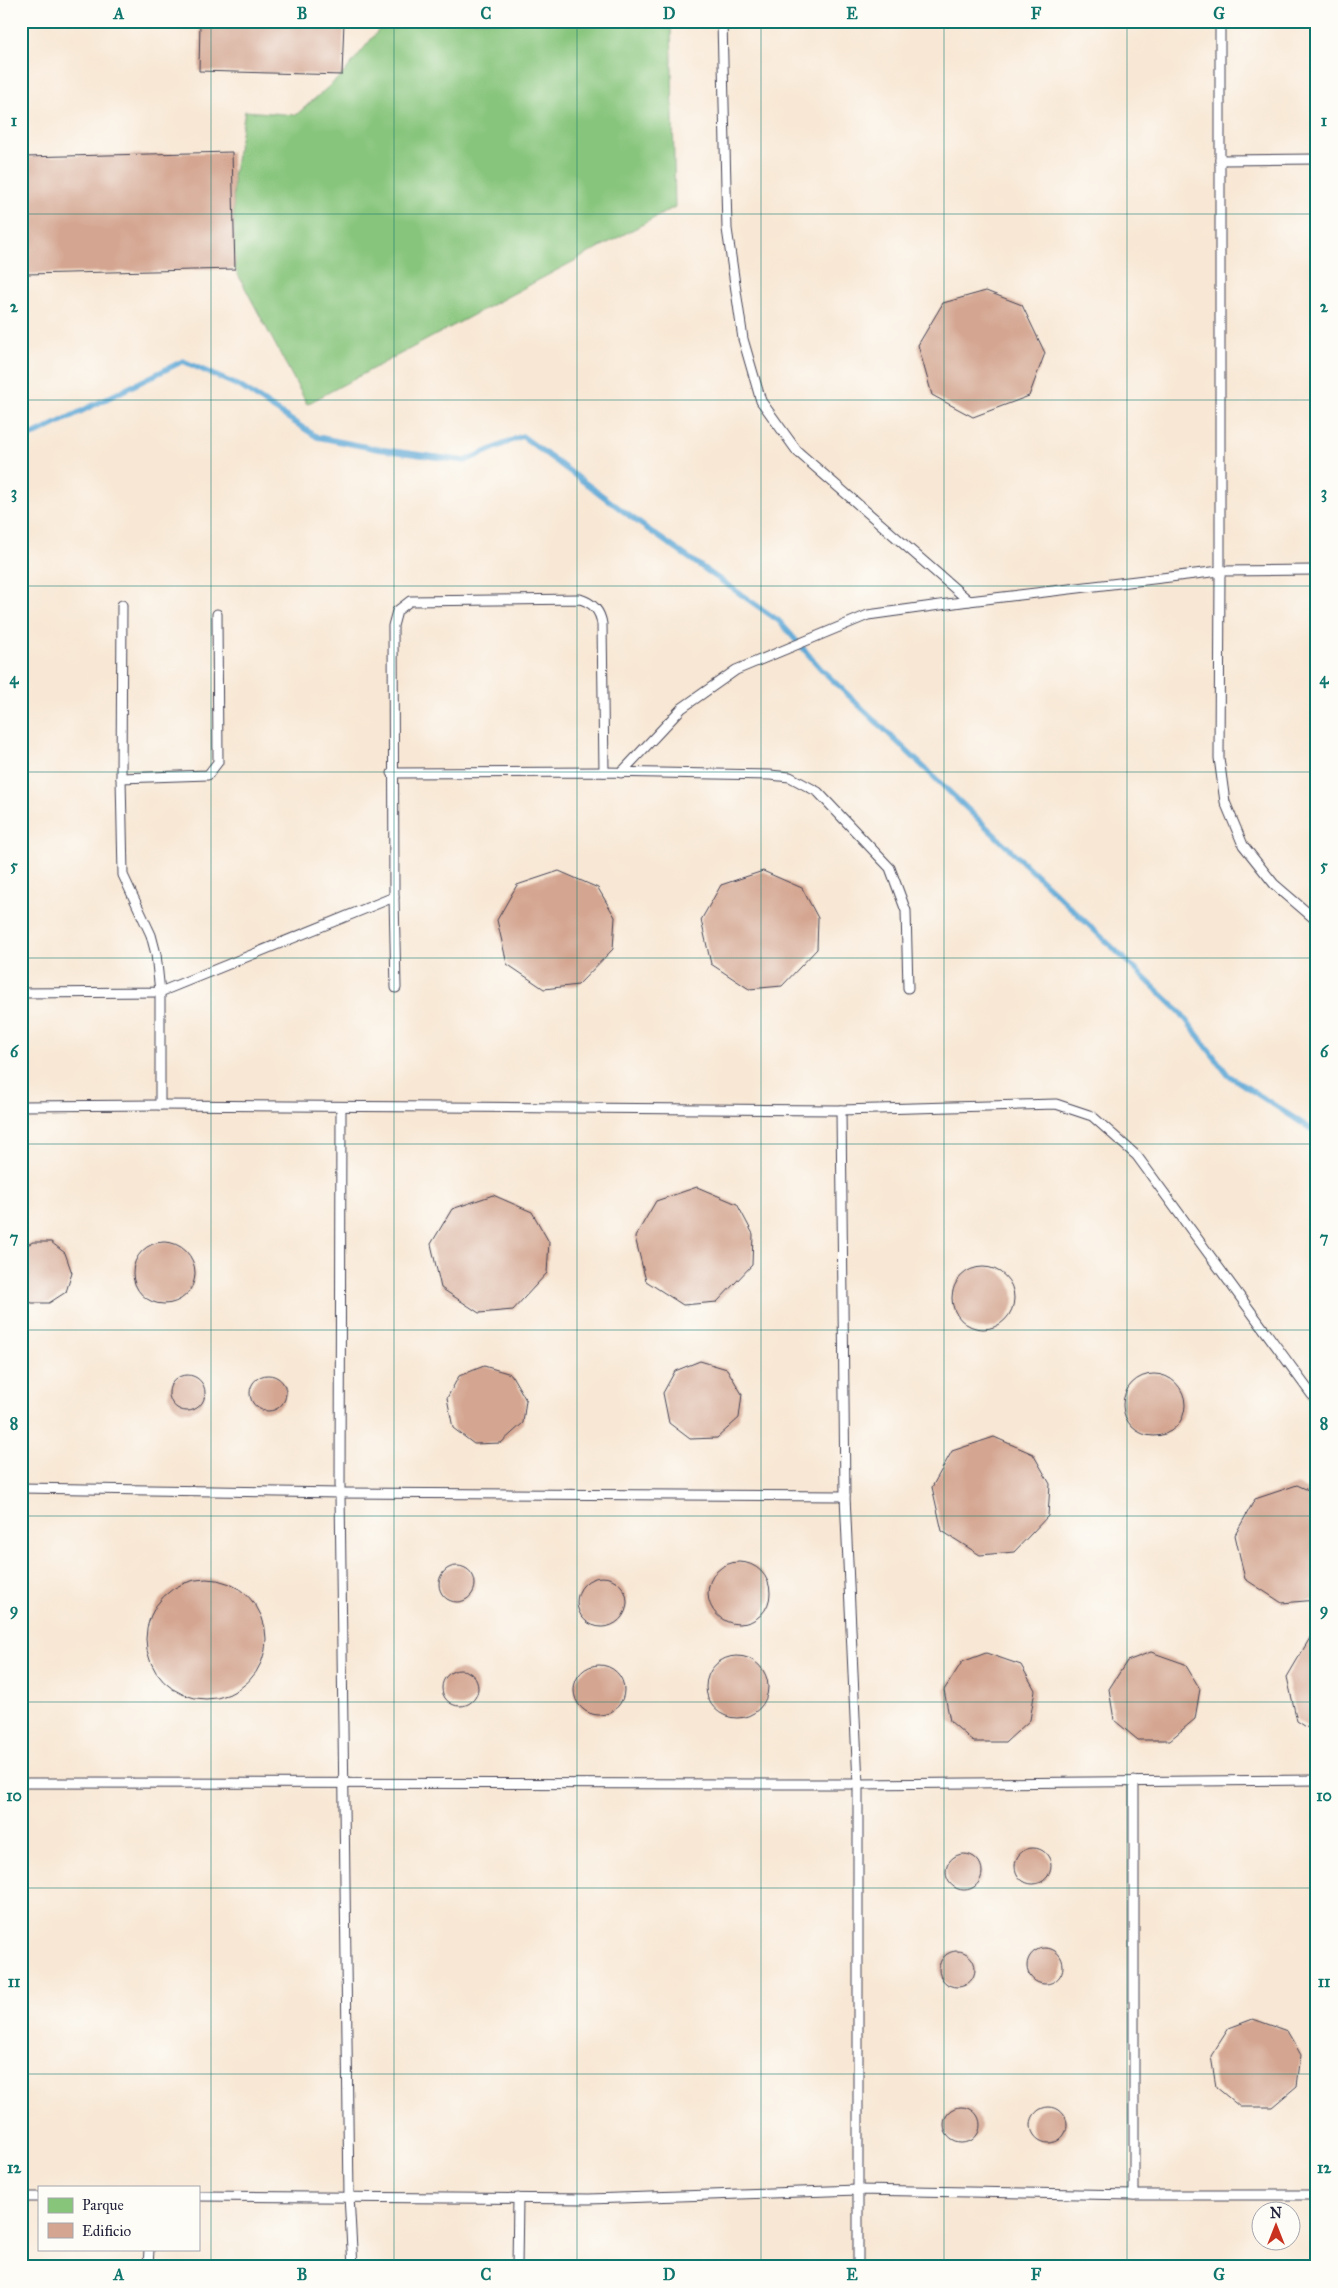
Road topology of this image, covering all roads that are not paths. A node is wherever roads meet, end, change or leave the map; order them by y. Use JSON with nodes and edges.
{"nodes":[{"id":1,"x":722,"y":21,"type":"edge"},
{"id":2,"x":1220,"y":21,"type":"edge"},
{"id":3,"x":1317,"y":159,"type":"edge"},
{"id":4,"x":1220,"y":160,"type":"junction"},
{"id":5,"x":1317,"y":570,"type":"edge"},
{"id":6,"x":1220,"y":571,"type":"junction"},
{"id":7,"x":969,"y":601,"type":"junction"},
{"id":8,"x":122,"y":605,"type":"dead end"},
{"id":9,"x":217,"y":614,"type":"dead end"},
{"id":10,"x":604,"y":772,"type":"junction"},
{"id":11,"x":392,"y":773,"type":"junction"},
{"id":12,"x":621,"y":773,"type":"junction"},
{"id":13,"x":121,"y":778,"type":"junction"},
{"id":14,"x":394,"y":897,"type":"junction"},
{"id":15,"x":1317,"y":921,"type":"edge"},
{"id":16,"x":396,"y":988,"type":"dead end"},
{"id":17,"x":908,"y":988,"type":"dead end"},
{"id":18,"x":160,"y":992,"type":"junction"},
{"id":19,"x":21,"y":993,"type":"edge"},
{"id":20,"x":160,"y":1105,"type":"junction"},
{"id":21,"x":21,"y":1106,"type":"edge"},
{"id":22,"x":341,"y":1107,"type":"junction"},
{"id":23,"x":841,"y":1110,"type":"junction"},
{"id":24,"x":1317,"y":1398,"type":"edge"},
{"id":25,"x":21,"y":1488,"type":"edge"},
{"id":26,"x":340,"y":1493,"type":"junction"},
{"id":27,"x":845,"y":1496,"type":"junction"},
{"id":28,"x":1317,"y":1780,"type":"edge"},
{"id":29,"x":1134,"y":1781,"type":"junction"},
{"id":30,"x":21,"y":1783,"type":"edge"},
{"id":31,"x":344,"y":1783,"type":"junction"},
{"id":32,"x":858,"y":1784,"type":"junction"},
{"id":33,"x":858,"y":2190,"type":"junction"},
{"id":34,"x":1317,"y":2195,"type":"edge"},
{"id":35,"x":200,"y":2196,"type":"edge"},
{"id":36,"x":349,"y":2196,"type":"junction"},
{"id":37,"x":1134,"y":2196,"type":"junction"},
{"id":38,"x":21,"y":2197,"type":"edge"},
{"id":39,"x":38,"y":2197,"type":"edge"},
{"id":40,"x":518,"y":2198,"type":"junction"},
{"id":41,"x":149,"y":2250,"type":"edge"},
{"id":42,"x":148,"y":2267,"type":"edge"},
{"id":43,"x":353,"y":2267,"type":"edge"},
{"id":44,"x":517,"y":2267,"type":"edge"},
{"id":45,"x":858,"y":2267,"type":"edge"}],
"edges":[{"from":1,"to":7,"type":"lane"},
{"from":2,"to":4,"type":"lane"},
{"from":3,"to":4,"type":"lane"},
{"from":4,"to":6,"type":"lane"},
{"from":5,"to":6,"type":"lane"},
{"from":6,"to":7,"type":"lane"},
{"from":6,"to":15,"type":"lane"},
{"from":7,"to":12,"type":"lane"},
{"from":8,"to":13,"type":"lane"},
{"from":9,"to":13,"type":"lane"},
{"from":10,"to":11,"type":"lane"},
{"from":10,"to":11,"type":"lane"},
{"from":10,"to":12,"type":"lane"},
{"from":11,"to":14,"type":"lane"},
{"from":12,"to":17,"type":"lane"},
{"from":13,"to":18,"type":"lane"},
{"from":14,"to":16,"type":"lane"},
{"from":14,"to":18,"type":"lane"},
{"from":18,"to":19,"type":"lane"},
{"from":18,"to":20,"type":"lane"},
{"from":20,"to":21,"type":"lane"},
{"from":20,"to":22,"type":"lane"},
{"from":22,"to":23,"type":"lane"},
{"from":22,"to":26,"type":"lane"},
{"from":23,"to":24,"type":"lane"},
{"from":23,"to":27,"type":"lane"},
{"from":25,"to":26,"type":"lane"},
{"from":26,"to":27,"type":"lane"},
{"from":26,"to":31,"type":"lane"},
{"from":27,"to":32,"type":"lane"},
{"from":28,"to":29,"type":"lane"},
{"from":29,"to":32,"type":"lane"},
{"from":29,"to":37,"type":"lane"},
{"from":30,"to":31,"type":"lane"},
{"from":31,"to":32,"type":"lane"},
{"from":31,"to":36,"type":"lane"},
{"from":32,"to":33,"type":"lane"},
{"from":33,"to":37,"type":"lane"},
{"from":33,"to":40,"type":"lane"},
{"from":33,"to":45,"type":"lane"},
{"from":34,"to":37,"type":"lane"},
{"from":35,"to":36,"type":"lane"},
{"from":36,"to":40,"type":"lane"},
{"from":36,"to":43,"type":"lane"},
{"from":38,"to":39,"type":"lane"},
{"from":40,"to":44,"type":"lane"},
{"from":41,"to":42,"type":"lane"}]}
